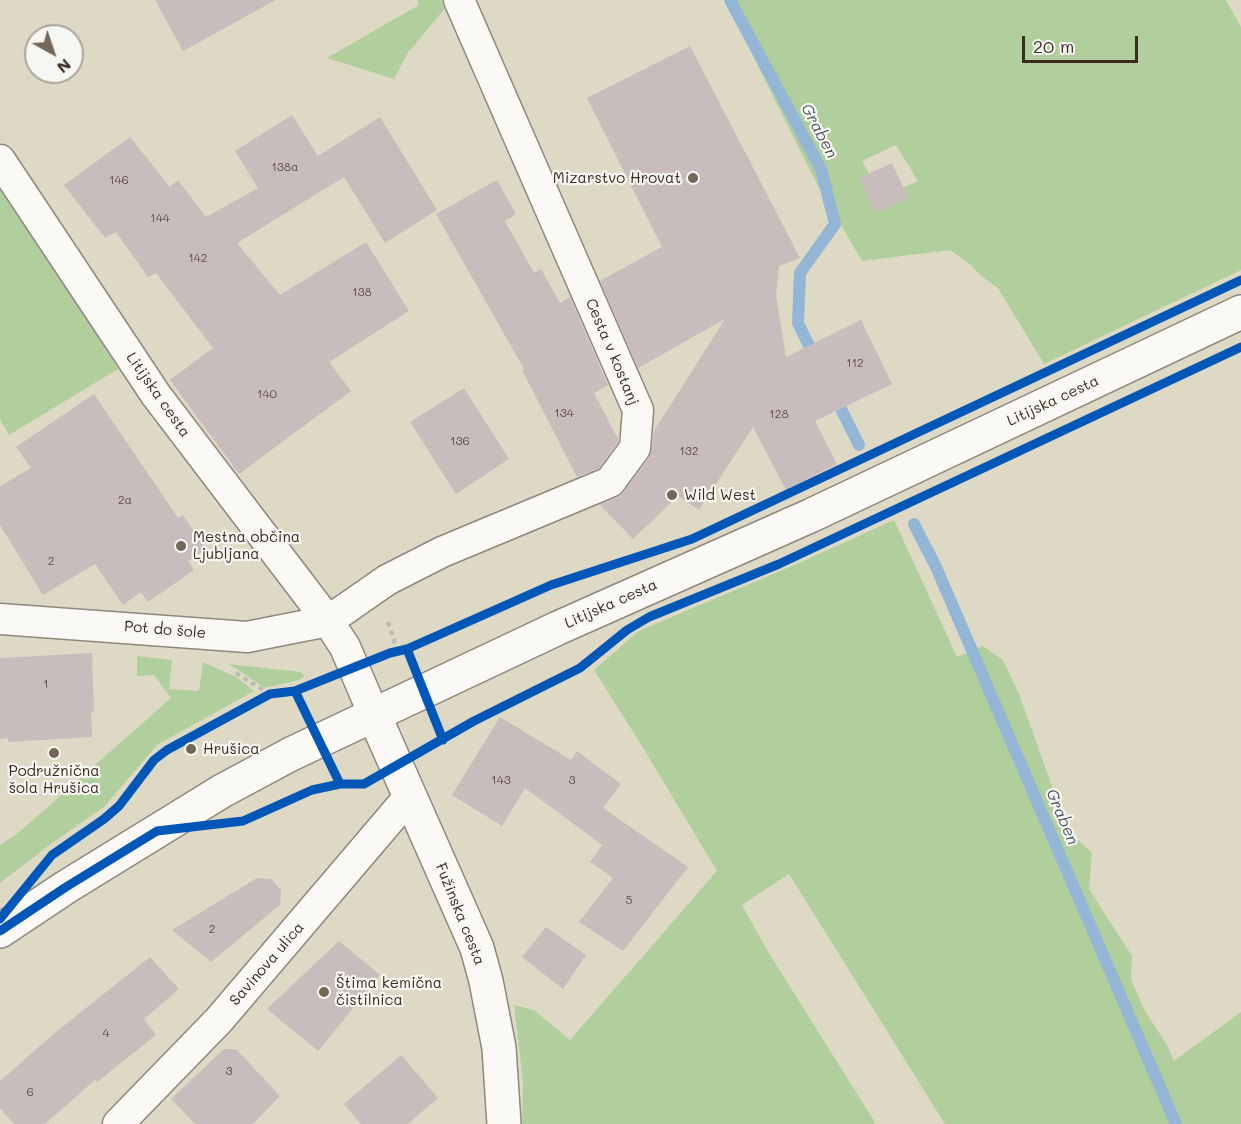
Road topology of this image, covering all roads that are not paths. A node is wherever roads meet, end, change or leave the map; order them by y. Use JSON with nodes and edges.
{"nodes":[{"id":1,"x":459,"y":0,"type":"edge"},
{"id":2,"x":0,"y":160,"type":"edge"},
{"id":3,"x":1241,"y":312,"type":"edge"},
{"id":4,"x":0,"y":619,"type":"edge"},
{"id":5,"x":328,"y":621,"type":"junction"},
{"id":6,"x":374,"y":715,"type":"junction"},
{"id":7,"x":409,"y":797,"type":"junction"},
{"id":8,"x":0,"y":931,"type":"edge"},
{"id":9,"x":118,"y":1124,"type":"edge"},
{"id":10,"x":504,"y":1124,"type":"edge"}],
"edges":[{"from":1,"to":5,"type":"street","name":"Cesta v kostanj"},
{"from":2,"to":5,"type":"street","name":"Litijska cesta"},
{"from":3,"to":6,"type":"main road","name":"Litijska cesta"},
{"from":4,"to":5,"type":"street","name":"Pot do šole"},
{"from":5,"to":6,"type":"street"},
{"from":6,"to":7,"type":"main road","name":"Fužinska cesta"},
{"from":6,"to":8,"type":"main road","name":"Litijska cesta"},
{"from":7,"to":9,"type":"street","name":"Savinova ulica"},
{"from":7,"to":10,"type":"main road","name":"Fužinska cesta"}]}
